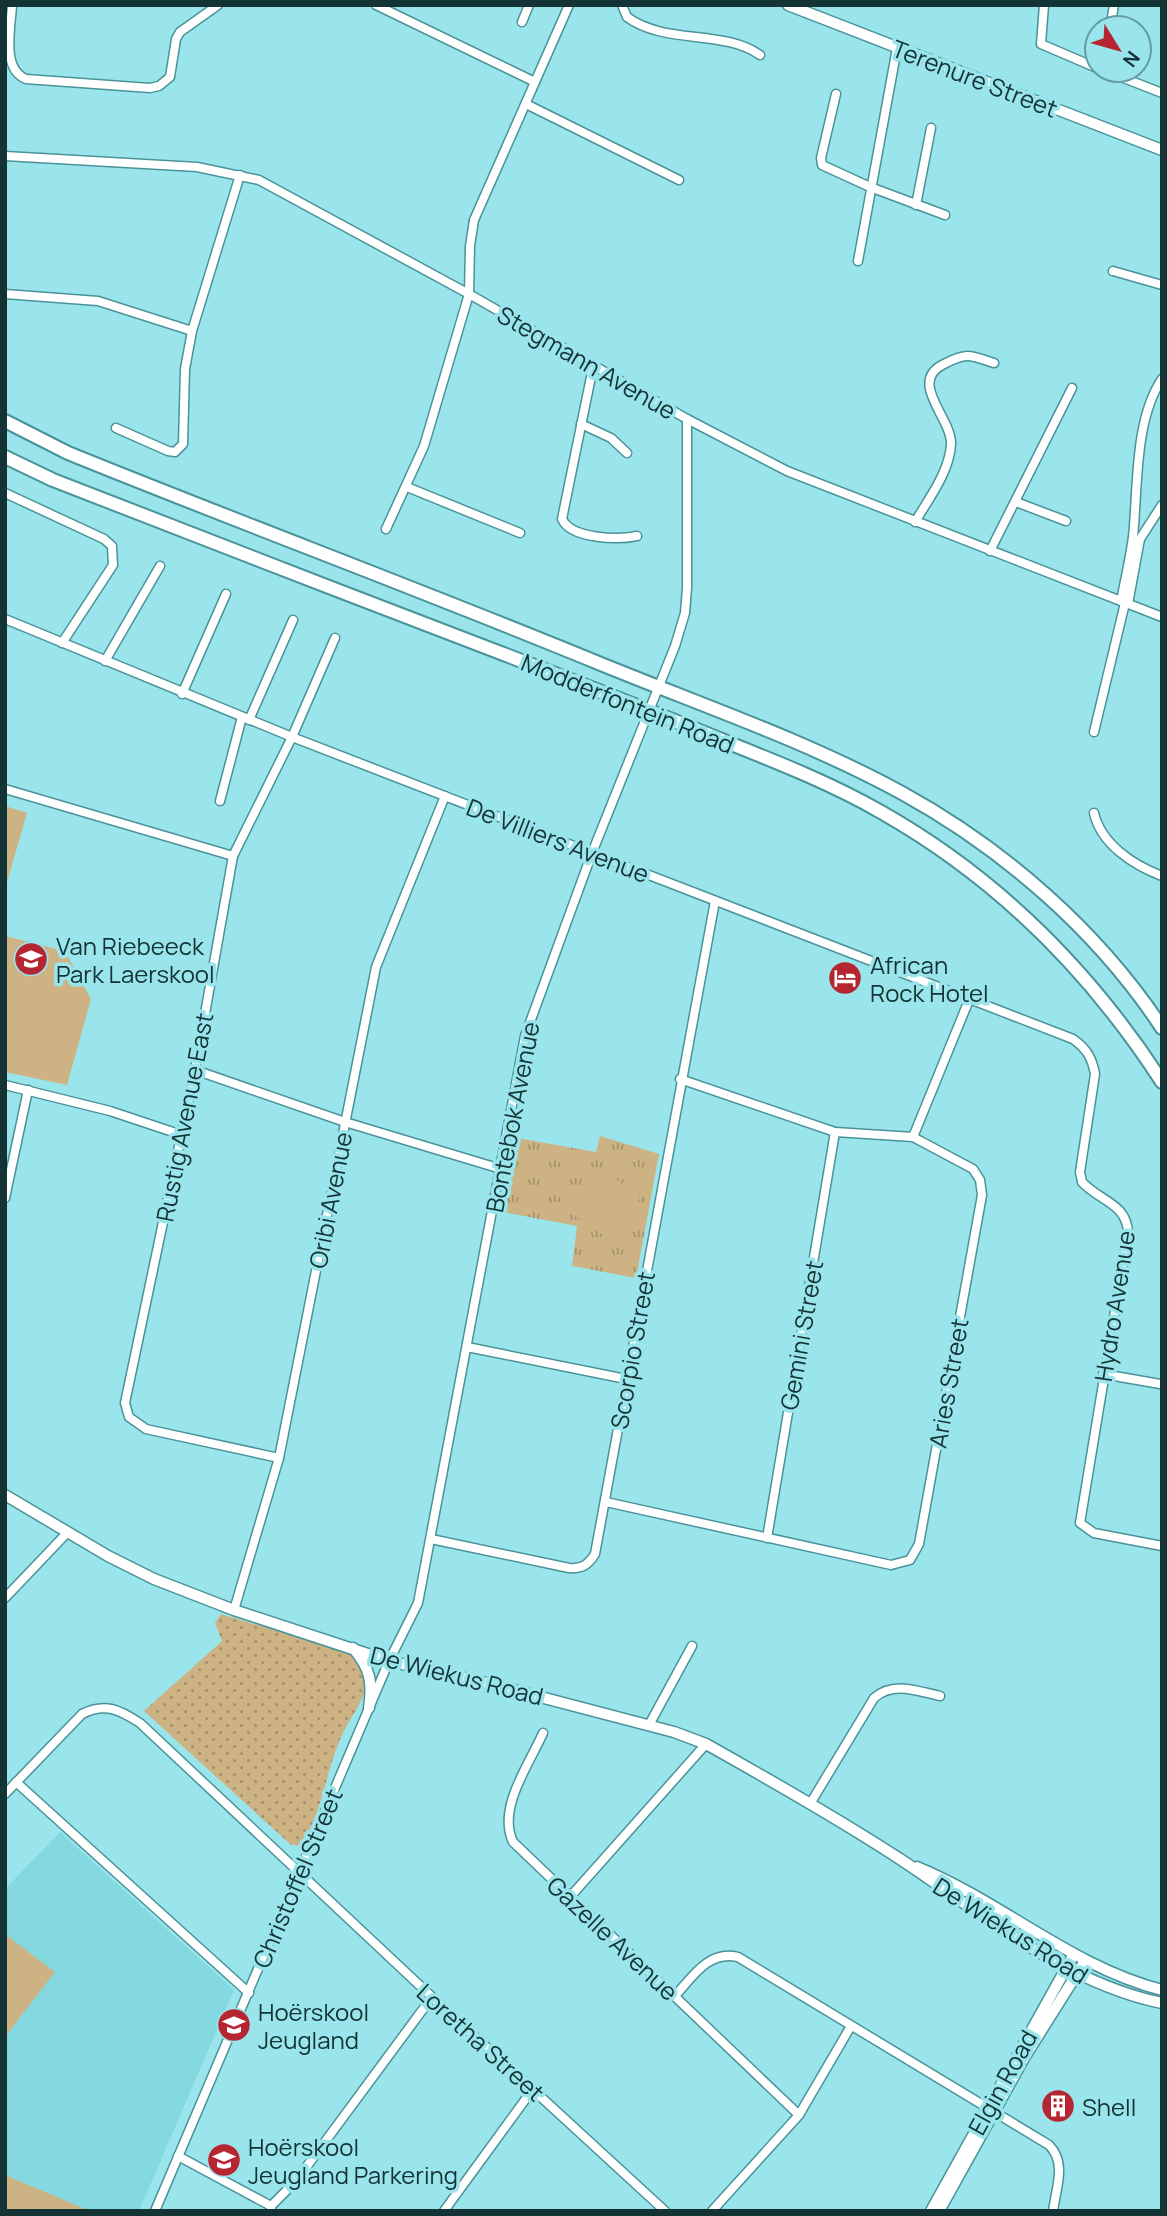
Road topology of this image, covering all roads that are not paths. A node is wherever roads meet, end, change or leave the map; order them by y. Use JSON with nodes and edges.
{"nodes":[{"id":1,"x":12,"y":5,"type":"edge"},
{"id":2,"x":218,"y":5,"type":"edge"},
{"id":3,"x":376,"y":5,"type":"edge"},
{"id":4,"x":529,"y":5,"type":"edge"},
{"id":5,"x":569,"y":5,"type":"edge"},
{"id":6,"x":622,"y":5,"type":"edge"},
{"id":7,"x":788,"y":5,"type":"edge"},
{"id":8,"x":1044,"y":5,"type":"edge"},
{"id":9,"x":522,"y":22,"type":"dead end"},
{"id":10,"x":897,"y":48,"type":"junction"},
{"id":11,"x":761,"y":55,"type":"dead end"},
{"id":12,"x":1083,"y":62,"type":"edge"},
{"id":13,"x":535,"y":82,"type":"junction"},
{"id":14,"x":1139,"y":84,"type":"edge"},
{"id":15,"x":1162,"y":93,"type":"edge"},
{"id":16,"x":836,"y":94,"type":"dead end"},
{"id":17,"x":526,"y":104,"type":"junction"},
{"id":18,"x":931,"y":128,"type":"dead end"},
{"id":19,"x":1162,"y":150,"type":"edge"},
{"id":20,"x":5,"y":156,"type":"edge"},
{"id":21,"x":240,"y":175,"type":"junction"},
{"id":22,"x":679,"y":180,"type":"dead end"},
{"id":23,"x":870,"y":187,"type":"junction"},
{"id":24,"x":916,"y":205,"type":"junction"},
{"id":25,"x":945,"y":215,"type":"dead end"},
{"id":26,"x":858,"y":261,"type":"dead end"},
{"id":27,"x":1113,"y":271,"type":"dead end"},
{"id":28,"x":1162,"y":285,"type":"edge"},
{"id":29,"x":5,"y":294,"type":"edge"},
{"id":30,"x":469,"y":294,"type":"junction"},
{"id":31,"x":192,"y":331,"type":"junction"},
{"id":32,"x":994,"y":363,"type":"dead end"},
{"id":33,"x":593,"y":367,"type":"junction"},
{"id":34,"x":1162,"y":379,"type":"edge"},
{"id":35,"x":1072,"y":388,"type":"dead end"},
{"id":36,"x":687,"y":419,"type":"junction"},
{"id":37,"x":5,"y":421,"type":"edge"},
{"id":38,"x":581,"y":424,"type":"junction"},
{"id":39,"x":116,"y":428,"type":"dead end"},
{"id":40,"x":627,"y":453,"type":"dead end"},
{"id":41,"x":5,"y":457,"type":"edge"},
{"id":42,"x":407,"y":487,"type":"junction"},
{"id":43,"x":5,"y":493,"type":"edge"},
{"id":44,"x":1017,"y":502,"type":"junction"},
{"id":45,"x":1162,"y":505,"type":"edge"},
{"id":46,"x":1066,"y":521,"type":"dead end"},
{"id":47,"x":915,"y":522,"type":"junction"},
{"id":48,"x":386,"y":529,"type":"dead end"},
{"id":49,"x":520,"y":533,"type":"dead end"},
{"id":50,"x":637,"y":536,"type":"dead end"},
{"id":51,"x":990,"y":551,"type":"junction"},
{"id":52,"x":160,"y":566,"type":"dead end"},
{"id":53,"x":226,"y":594,"type":"dead end"},
{"id":54,"x":1125,"y":603,"type":"junction"},
{"id":55,"x":1162,"y":617,"type":"edge"},
{"id":56,"x":5,"y":619,"type":"edge"},
{"id":57,"x":293,"y":620,"type":"dead end"},
{"id":58,"x":335,"y":638,"type":"dead end"},
{"id":59,"x":62,"y":643,"type":"junction"},
{"id":60,"x":105,"y":660,"type":"junction"},
{"id":61,"x":658,"y":687,"type":"junction"},
{"id":62,"x":182,"y":694,"type":"junction"},
{"id":63,"x":650,"y":710,"type":"junction"},
{"id":64,"x":245,"y":719,"type":"junction"},
{"id":65,"x":1094,"y":732,"type":"dead end"},
{"id":66,"x":292,"y":737,"type":"junction"},
{"id":67,"x":5,"y":789,"type":"edge"},
{"id":68,"x":445,"y":796,"type":"junction"},
{"id":69,"x":220,"y":801,"type":"dead end"},
{"id":70,"x":1094,"y":813,"type":"dead end"},
{"id":71,"x":592,"y":853,"type":"junction"},
{"id":72,"x":233,"y":856,"type":"junction"},
{"id":73,"x":1162,"y":876,"type":"edge"},
{"id":74,"x":715,"y":901,"type":"junction"},
{"id":75,"x":969,"y":1000,"type":"junction"},
{"id":76,"x":1162,"y":1028,"type":"edge"},
{"id":77,"x":195,"y":1070,"type":"junction"},
{"id":78,"x":1095,"y":1074,"type":"joint"},
{"id":79,"x":680,"y":1079,"type":"junction"},
{"id":80,"x":1162,"y":1082,"type":"edge"},
{"id":81,"x":5,"y":1085,"type":"edge"},
{"id":82,"x":28,"y":1090,"type":"junction"},
{"id":83,"x":345,"y":1122,"type":"junction"},
{"id":84,"x":835,"y":1132,"type":"junction"},
{"id":85,"x":182,"y":1135,"type":"junction"},
{"id":86,"x":914,"y":1137,"type":"junction"},
{"id":87,"x":501,"y":1170,"type":"junction"},
{"id":88,"x":5,"y":1198,"type":"edge"},
{"id":89,"x":467,"y":1347,"type":"junction"},
{"id":90,"x":1103,"y":1374,"type":"junction"},
{"id":91,"x":626,"y":1379,"type":"junction"},
{"id":92,"x":1160,"y":1384,"type":"edge"},
{"id":93,"x":279,"y":1458,"type":"junction"},
{"id":94,"x":5,"y":1495,"type":"edge"},
{"id":95,"x":606,"y":1502,"type":"junction"},
{"id":96,"x":66,"y":1534,"type":"junction"},
{"id":97,"x":767,"y":1538,"type":"junction"},
{"id":98,"x":431,"y":1539,"type":"junction"},
{"id":99,"x":1162,"y":1546,"type":"edge"},
{"id":100,"x":5,"y":1598,"type":"edge"},
{"id":101,"x":234,"y":1610,"type":"junction"},
{"id":102,"x":692,"y":1646,"type":"dead end"},
{"id":103,"x":352,"y":1647,"type":"junction"},
{"id":104,"x":389,"y":1661,"type":"junction"},
{"id":105,"x":940,"y":1696,"type":"dead end"},
{"id":106,"x":369,"y":1708,"type":"junction"},
{"id":107,"x":649,"y":1725,"type":"junction"},
{"id":108,"x":543,"y":1733,"type":"dead end"},
{"id":109,"x":706,"y":1744,"type":"junction"},
{"id":110,"x":16,"y":1782,"type":"junction"},
{"id":111,"x":5,"y":1794,"type":"edge"},
{"id":112,"x":810,"y":1804,"type":"junction"},
{"id":113,"x":904,"y":1861,"type":"junction"},
{"id":114,"x":299,"y":1870,"type":"junction"},
{"id":115,"x":570,"y":1897,"type":"junction"},
{"id":116,"x":1074,"y":1954,"type":"junction"},
{"id":117,"x":1085,"y":1961,"type":"junction"},
{"id":118,"x":1066,"y":1968,"type":"junction"},
{"id":119,"x":1076,"y":1974,"type":"junction"},
{"id":120,"x":1162,"y":1990,"type":"edge"},
{"id":121,"x":249,"y":1993,"type":"junction"},
{"id":122,"x":675,"y":1996,"type":"junction"},
{"id":123,"x":432,"y":1997,"type":"junction"},
{"id":124,"x":1162,"y":2003,"type":"edge"},
{"id":125,"x":851,"y":2026,"type":"junction"},
{"id":126,"x":533,"y":2089,"type":"junction"},
{"id":127,"x":990,"y":2110,"type":"junction"},
{"id":128,"x":799,"y":2115,"type":"junction"},
{"id":129,"x":178,"y":2157,"type":"junction"},
{"id":130,"x":271,"y":2208,"type":"edge"},
{"id":131,"x":449,"y":2209,"type":"edge"},
{"id":132,"x":155,"y":2211,"type":"edge"},
{"id":133,"x":665,"y":2211,"type":"edge"},
{"id":134,"x":712,"y":2211,"type":"edge"},
{"id":135,"x":931,"y":2211,"type":"edge"},
{"id":136,"x":939,"y":2211,"type":"edge"},
{"id":137,"x":1053,"y":2211,"type":"edge"}],
"edges":[{"from":1,"to":2,"type":"street"},
{"from":3,"to":13,"type":"street"},
{"from":4,"to":9,"type":"street"},
{"from":5,"to":13,"type":"street"},
{"from":6,"to":11,"type":"street"},
{"from":7,"to":10,"type":"street","name":"Terenure Street"},
{"from":8,"to":12,"type":"street"},
{"from":10,"to":19,"type":"street","name":"Terenure Street"},
{"from":10,"to":23,"type":"street"},
{"from":13,"to":17,"type":"street"},
{"from":14,"to":15,"type":"street"},
{"from":16,"to":23,"type":"street"},
{"from":17,"to":22,"type":"street"},
{"from":17,"to":30,"type":"street"},
{"from":18,"to":24,"type":"street"},
{"from":20,"to":21,"type":"street","name":"Stegmann Avenue"},
{"from":21,"to":30,"type":"street","name":"Stegmann Avenue"},
{"from":21,"to":31,"type":"street"},
{"from":23,"to":24,"type":"street"},
{"from":23,"to":26,"type":"street"},
{"from":24,"to":25,"type":"street"},
{"from":27,"to":28,"type":"street"},
{"from":29,"to":31,"type":"street"},
{"from":30,"to":33,"type":"street","name":"Stegmann Avenue"},
{"from":30,"to":42,"type":"street"},
{"from":31,"to":39,"type":"street"},
{"from":32,"to":47,"type":"street"},
{"from":33,"to":36,"type":"street","name":"Stegmann Avenue"},
{"from":33,"to":38,"type":"street"},
{"from":34,"to":54,"type":"street"},
{"from":35,"to":44,"type":"street"},
{"from":36,"to":47,"type":"street","name":"Stegmann Avenue"},
{"from":36,"to":61,"type":"street","name":"Bontebok Avenue"},
{"from":37,"to":61,"type":"main road","name":"Modderfontein Road"},
{"from":38,"to":40,"type":"street"},
{"from":38,"to":50,"type":"street"},
{"from":41,"to":63,"type":"main road","name":"Modderfontein Road"},
{"from":42,"to":48,"type":"street"},
{"from":42,"to":49,"type":"street"},
{"from":43,"to":59,"type":"street"},
{"from":44,"to":46,"type":"street"},
{"from":44,"to":51,"type":"street"},
{"from":45,"to":54,"type":"street"},
{"from":47,"to":51,"type":"street","name":"Stegmann Avenue"},
{"from":51,"to":54,"type":"street","name":"Stegmann Avenue"},
{"from":52,"to":60,"type":"street"},
{"from":53,"to":62,"type":"street"},
{"from":54,"to":55,"type":"street","name":"Stegmann Avenue"},
{"from":54,"to":65,"type":"street"},
{"from":56,"to":59,"type":"street","name":"De Villiers Avenue"},
{"from":57,"to":64,"type":"street"},
{"from":58,"to":66,"type":"street","name":"Rustig Avenue East"},
{"from":59,"to":60,"type":"street","name":"De Villiers Avenue"},
{"from":60,"to":62,"type":"street","name":"De Villiers Avenue"},
{"from":61,"to":63,"type":"street","name":"Bontebok Avenue"},
{"from":61,"to":76,"type":"main road","name":"Modderfontein Road"},
{"from":62,"to":64,"type":"street","name":"De Villiers Avenue"},
{"from":63,"to":71,"type":"street","name":"Bontebok Avenue"},
{"from":63,"to":80,"type":"main road","name":"Modderfontein Road"},
{"from":64,"to":66,"type":"street","name":"De Villiers Avenue"},
{"from":64,"to":69,"type":"street"},
{"from":66,"to":68,"type":"street","name":"De Villiers Avenue"},
{"from":66,"to":72,"type":"street","name":"Rustig Avenue East"},
{"from":67,"to":72,"type":"street"},
{"from":68,"to":71,"type":"street","name":"De Villiers Avenue"},
{"from":68,"to":83,"type":"street","name":"Oribi Avenue"},
{"from":70,"to":73,"type":"street"},
{"from":71,"to":74,"type":"street","name":"De Villiers Avenue"},
{"from":71,"to":87,"type":"street","name":"Bontebok Avenue"},
{"from":72,"to":77,"type":"street","name":"Rustig Avenue East"},
{"from":74,"to":75,"type":"street","name":"De Villiers Avenue"},
{"from":74,"to":79,"type":"street","name":"Scorpio Street"},
{"from":75,"to":78,"type":"street","name":"De Villiers Avenue"},
{"from":75,"to":86,"type":"street"},
{"from":77,"to":83,"type":"street"},
{"from":77,"to":85,"type":"street","name":"Rustig Avenue East"},
{"from":78,"to":90,"type":"street","name":"Hydro Avenue"},
{"from":79,"to":84,"type":"street"},
{"from":79,"to":91,"type":"street","name":"Scorpio Street"},
{"from":81,"to":82,"type":"street"},
{"from":82,"to":85,"type":"street"},
{"from":82,"to":88,"type":"street"},
{"from":83,"to":87,"type":"street"},
{"from":83,"to":93,"type":"street","name":"Oribi Avenue"},
{"from":84,"to":86,"type":"street"},
{"from":84,"to":97,"type":"street","name":"Gemini Street"},
{"from":85,"to":93,"type":"street","name":"Rustig Avenue East"},
{"from":86,"to":97,"type":"street","name":"Aries Street"},
{"from":87,"to":89,"type":"street","name":"Bontebok Avenue"},
{"from":89,"to":91,"type":"street"},
{"from":89,"to":98,"type":"street","name":"Bontebok Avenue"},
{"from":90,"to":92,"type":"street"},
{"from":90,"to":99,"type":"street","name":"Hydro Avenue"},
{"from":91,"to":95,"type":"street","name":"Scorpio Street"},
{"from":93,"to":101,"type":"street","name":"Oribi Avenue"},
{"from":94,"to":96,"type":"street","name":"De Wiekus Road"},
{"from":95,"to":97,"type":"street"},
{"from":95,"to":98,"type":"street","name":"Scorpio Street"},
{"from":96,"to":100,"type":"street"},
{"from":96,"to":101,"type":"street","name":"De Wiekus Road"},
{"from":98,"to":104,"type":"street","name":"Bontebok Avenue"},
{"from":101,"to":103,"type":"street","name":"De Wiekus Road"},
{"from":102,"to":107,"type":"street"},
{"from":103,"to":104,"type":"street","name":"De Wiekus Road"},
{"from":103,"to":106,"type":"street"},
{"from":104,"to":106,"type":"street","name":"Christoffel Street"},
{"from":104,"to":107,"type":"street","name":"De Wiekus Road"},
{"from":105,"to":112,"type":"street"},
{"from":106,"to":114,"type":"street","name":"Christoffel Street"},
{"from":107,"to":109,"type":"street","name":"De Wiekus Road"},
{"from":108,"to":115,"type":"street","name":"Gazelle Avenue"},
{"from":109,"to":112,"type":"street","name":"De Wiekus Road"},
{"from":109,"to":115,"type":"street"},
{"from":110,"to":111,"type":"street","name":"Loretha Street"},
{"from":110,"to":114,"type":"street","name":"Loretha Street"},
{"from":110,"to":121,"type":"street"},
{"from":112,"to":113,"type":"street","name":"De Wiekus Road"},
{"from":113,"to":116,"type":"street","name":"De Wiekus Road"},
{"from":113,"to":118,"type":"street","name":"De Wiekus Road"},
{"from":114,"to":121,"type":"street","name":"Christoffel Street"},
{"from":114,"to":123,"type":"street","name":"Loretha Street"},
{"from":115,"to":122,"type":"street","name":"Gazelle Avenue"},
{"from":116,"to":117,"type":"street","name":"De Wiekus Road"},
{"from":116,"to":118,"type":"street","name":"Elgin Road"},
{"from":117,"to":119,"type":"street","name":"Elgin Road"},
{"from":117,"to":120,"type":"street","name":"De Wiekus Road"},
{"from":118,"to":119,"type":"street","name":"De Wiekus Road"},
{"from":118,"to":127,"type":"street","name":"Elgin Road"},
{"from":119,"to":124,"type":"street","name":"De Wiekus Road"},
{"from":119,"to":127,"type":"street","name":"Elgin Road"},
{"from":121,"to":129,"type":"street","name":"Christoffel Street"},
{"from":122,"to":125,"type":"street"},
{"from":122,"to":128,"type":"street","name":"Gazelle Avenue"},
{"from":123,"to":126,"type":"street","name":"Loretha Street"},
{"from":123,"to":130,"type":"street"},
{"from":125,"to":127,"type":"street"},
{"from":125,"to":128,"type":"street"},
{"from":126,"to":131,"type":"street"},
{"from":126,"to":133,"type":"street","name":"Loretha Street"},
{"from":127,"to":135,"type":"street","name":"Elgin Road"},
{"from":127,"to":136,"type":"street","name":"Elgin Road"},
{"from":127,"to":137,"type":"street"},
{"from":128,"to":134,"type":"street"},
{"from":129,"to":130,"type":"street"},
{"from":129,"to":132,"type":"street","name":"Christoffel Street"}]}
